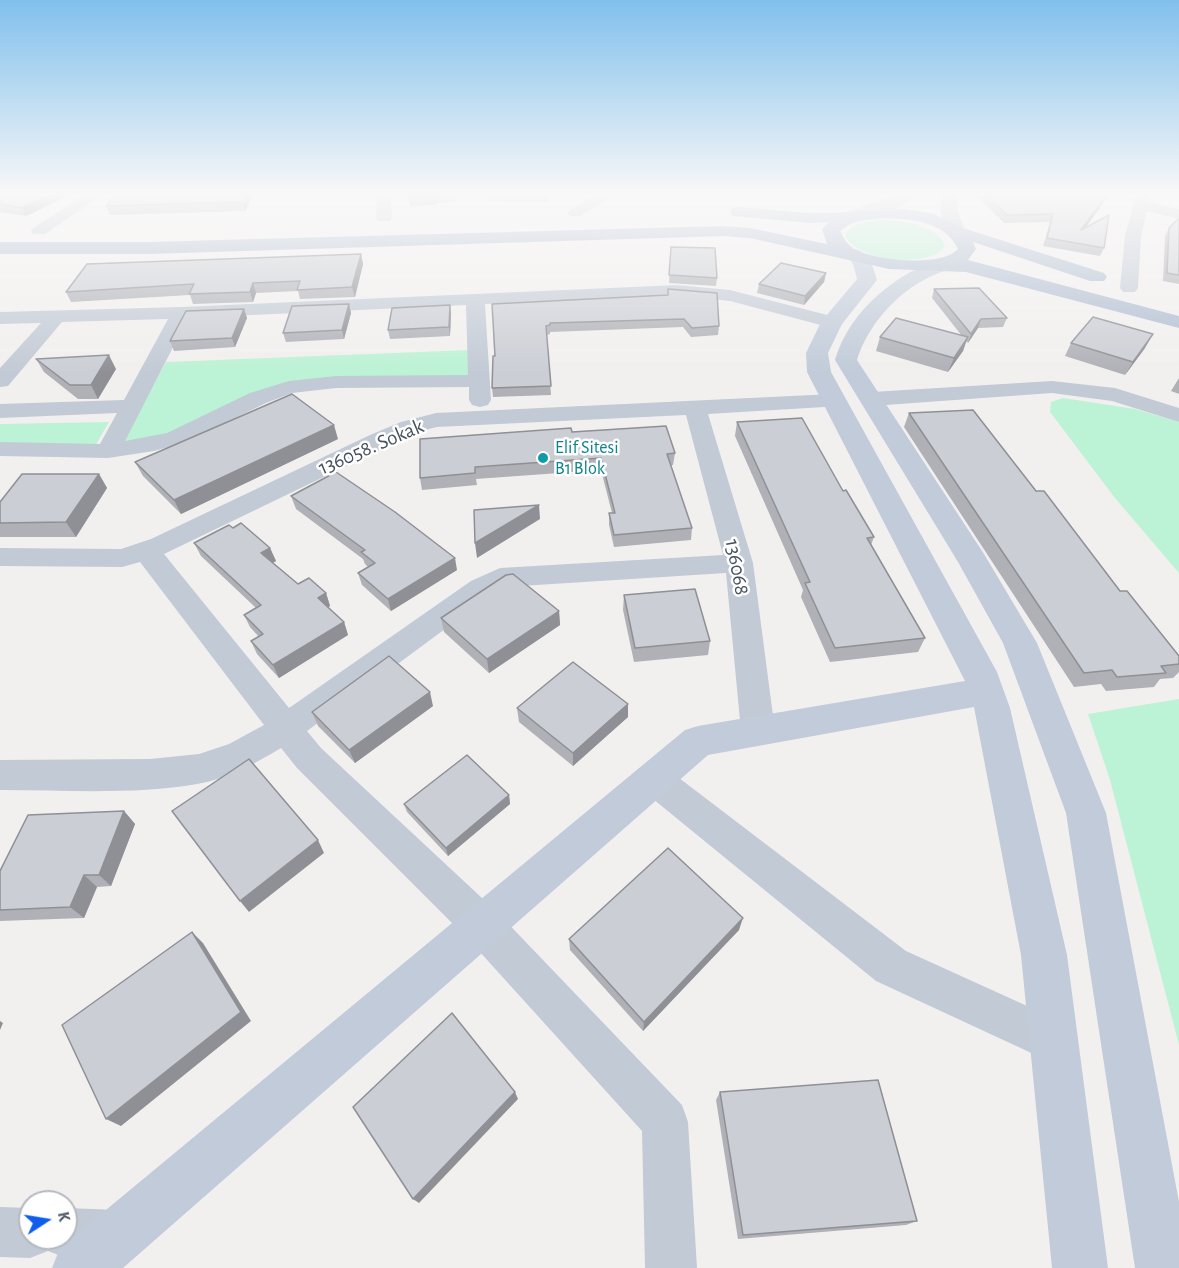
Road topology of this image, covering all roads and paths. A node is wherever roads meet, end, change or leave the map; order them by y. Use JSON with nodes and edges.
{"nodes":[{"id":1,"x":851,"y":254,"type":"edge"},
{"id":2,"x":942,"y":254,"type":"edge"},
{"id":3,"x":942,"y":254,"type":"edge"},
{"id":4,"x":966,"y":254,"type":"edge"},
{"id":5,"x":982,"y":254,"type":"edge"},
{"id":6,"x":1132,"y":254,"type":"edge"},
{"id":7,"x":855,"y":255,"type":"junction"},
{"id":8,"x":1129,"y":288,"type":"junction"},
{"id":9,"x":1149,"y":294,"type":"dead end"},
{"id":10,"x":475,"y":298,"type":"junction"},
{"id":11,"x":181,"y":313,"type":"junction"},
{"id":12,"x":56,"y":316,"type":"junction"},
{"id":13,"x":0,"y":318,"type":"edge"},
{"id":14,"x":832,"y":322,"type":"junction"},
{"id":15,"x":1179,"y":322,"type":"edge"},
{"id":16,"x":0,"y":381,"type":"edge"},
{"id":17,"x":479,"y":381,"type":"junction"},
{"id":18,"x":872,"y":399,"type":"junction"},
{"id":19,"x":832,"y":401,"type":"junction"},
{"id":20,"x":132,"y":406,"type":"junction"},
{"id":21,"x":695,"y":408,"type":"junction"},
{"id":22,"x":0,"y":411,"type":"edge"},
{"id":23,"x":1179,"y":415,"type":"edge"},
{"id":24,"x":481,"y":417,"type":"junction"},
{"id":25,"x":0,"y":449,"type":"edge"},
{"id":26,"x":108,"y":451,"type":"junction"},
{"id":27,"x":146,"y":550,"type":"junction"},
{"id":28,"x":0,"y":557,"type":"edge"},
{"id":29,"x":739,"y":563,"type":"junction"},
{"id":30,"x":986,"y":691,"type":"junction"},
{"id":31,"x":285,"y":729,"type":"junction"},
{"id":32,"x":758,"y":731,"type":"junction"},
{"id":33,"x":0,"y":775,"type":"edge"},
{"id":34,"x":654,"y":779,"type":"junction"},
{"id":35,"x":483,"y":926,"type":"junction"},
{"id":36,"x":1053,"y":1041,"type":"junction"},
{"id":37,"x":0,"y":1232,"type":"edge"},
{"id":38,"x":18,"y":1233,"type":"edge"},
{"id":39,"x":78,"y":1233,"type":"edge"},
{"id":40,"x":119,"y":1234,"type":"junction"},
{"id":41,"x":80,"y":1268,"type":"edge"},
{"id":42,"x":671,"y":1268,"type":"edge"},
{"id":43,"x":1080,"y":1268,"type":"edge"},
{"id":44,"x":1163,"y":1268,"type":"edge"}],
"edges":[{"from":1,"to":7,"type":"main road"},
{"from":2,"to":7,"type":"main road"},
{"from":3,"to":18,"type":"main road"},
{"from":4,"to":15,"type":"main road"},
{"from":5,"to":8,"type":"main road"},
{"from":6,"to":8,"type":"street"},
{"from":7,"to":14,"type":"main road"},
{"from":8,"to":9,"type":"main road"},
{"from":10,"to":11,"type":"street"},
{"from":10,"to":14,"type":"street"},
{"from":10,"to":17,"type":"street"},
{"from":11,"to":12,"type":"street"},
{"from":11,"to":20,"type":"street"},
{"from":12,"to":13,"type":"street"},
{"from":12,"to":16,"type":"street"},
{"from":14,"to":19,"type":"main road"},
{"from":17,"to":24,"type":"street"},
{"from":17,"to":26,"type":"street"},
{"from":18,"to":23,"type":"street"},
{"from":18,"to":44,"type":"main road"},
{"from":19,"to":21,"type":"street","name":"136058. Sokak"},
{"from":19,"to":30,"type":"main road"},
{"from":20,"to":22,"type":"street"},
{"from":20,"to":26,"type":"street"},
{"from":21,"to":24,"type":"street","name":"136058. Sokak"},
{"from":21,"to":29,"type":"street","name":"136068"},
{"from":24,"to":27,"type":"street","name":"136058. Sokak"},
{"from":25,"to":26,"type":"street"},
{"from":27,"to":28,"type":"street","name":"136058. Sokak"},
{"from":27,"to":31,"type":"street"},
{"from":29,"to":31,"type":"street"},
{"from":29,"to":32,"type":"street","name":"136068"},
{"from":30,"to":32,"type":"main road"},
{"from":30,"to":36,"type":"main road"},
{"from":31,"to":33,"type":"street"},
{"from":31,"to":35,"type":"street"},
{"from":32,"to":34,"type":"main road"},
{"from":34,"to":35,"type":"main road"},
{"from":34,"to":36,"type":"street"},
{"from":35,"to":40,"type":"main road"},
{"from":35,"to":42,"type":"street"},
{"from":36,"to":43,"type":"main road"},
{"from":37,"to":38,"type":"street"},
{"from":39,"to":40,"type":"street"},
{"from":40,"to":41,"type":"main road"}]}
